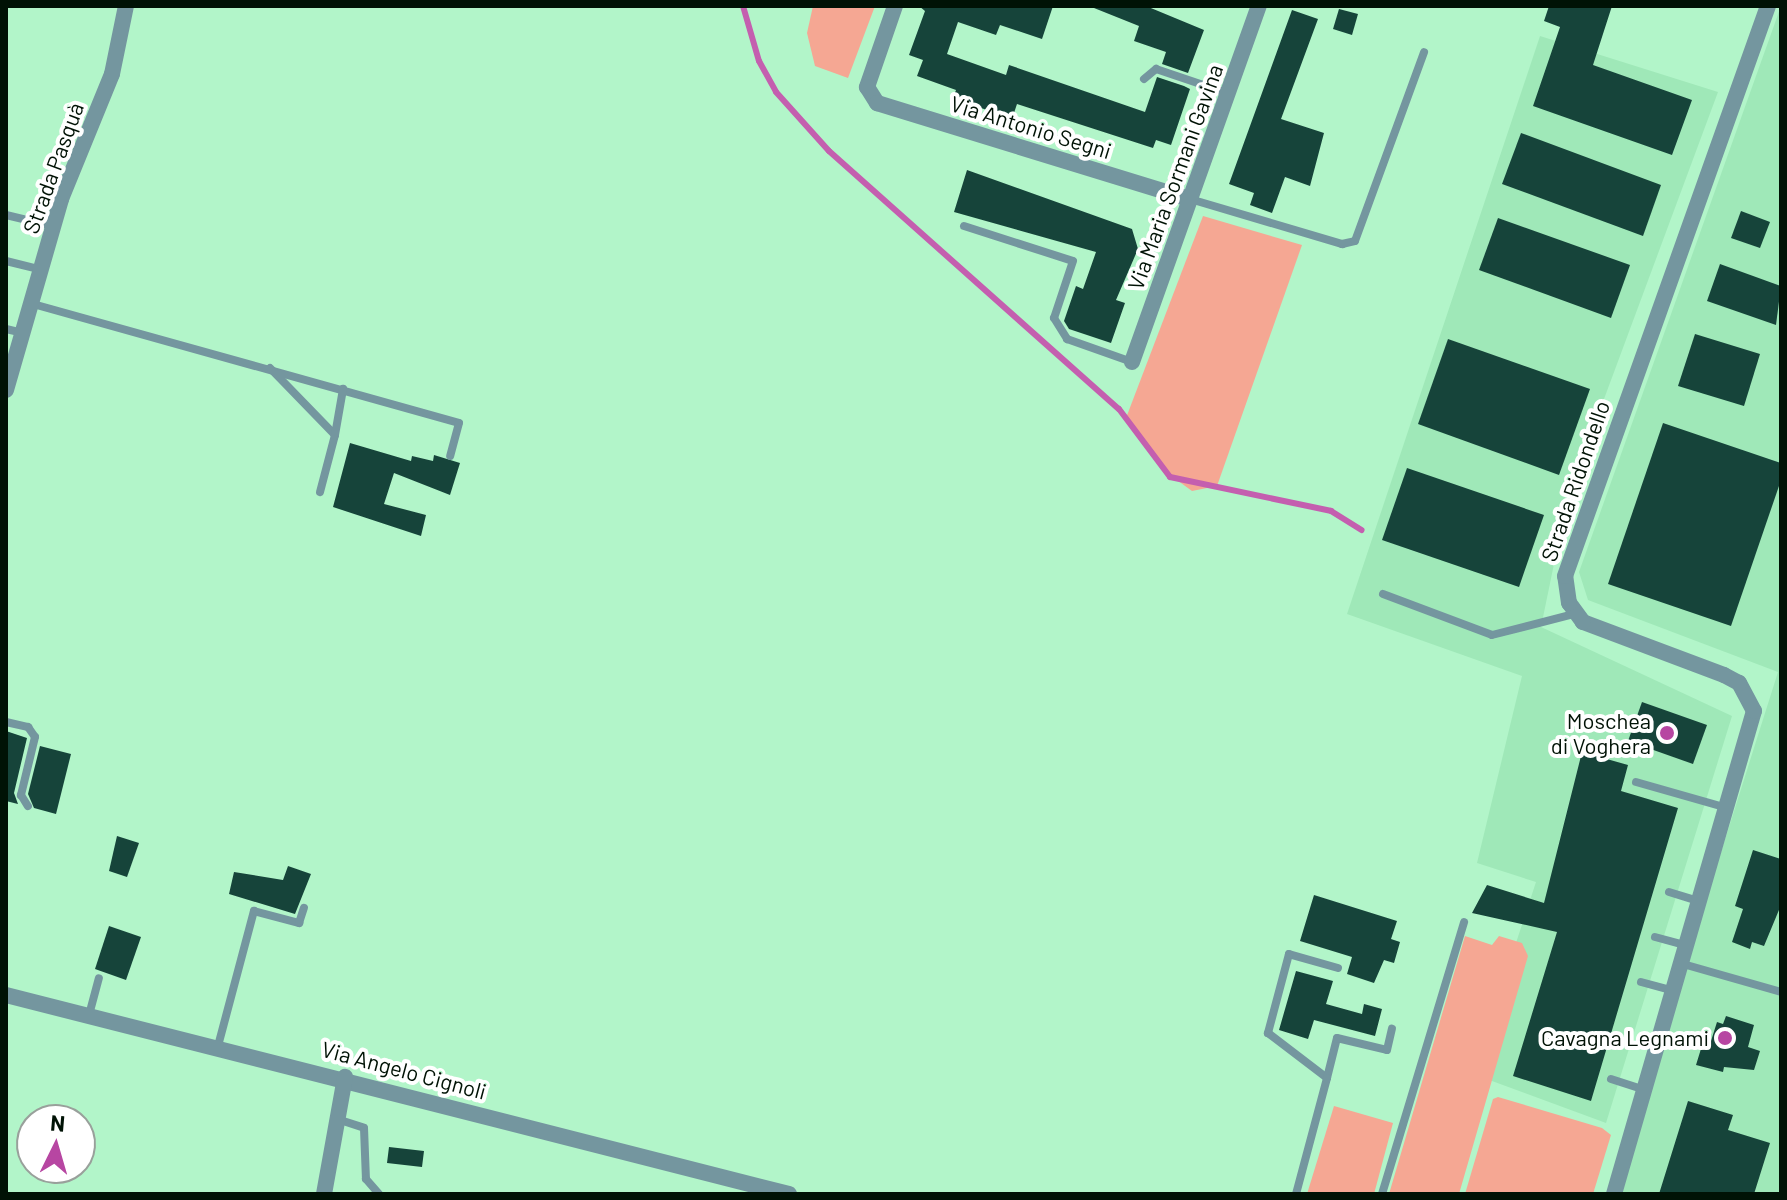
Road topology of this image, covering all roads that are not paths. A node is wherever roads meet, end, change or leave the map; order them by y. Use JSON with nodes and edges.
{"nodes":[{"id":1,"x":126,"y":6,"type":"edge"},
{"id":2,"x":895,"y":6,"type":"edge"},
{"id":3,"x":1768,"y":6,"type":"edge"},
{"id":4,"x":1257,"y":7,"type":"edge"},
{"id":5,"x":1424,"y":52,"type":"dead end"},
{"id":6,"x":1144,"y":79,"type":"dead end"},
{"id":7,"x":1228,"y":93,"type":"junction"},
{"id":8,"x":1190,"y":199,"type":"junction"},
{"id":9,"x":6,"y":215,"type":"edge"},
{"id":10,"x":53,"y":226,"type":"junction"},
{"id":11,"x":964,"y":226,"type":"dead end"},
{"id":12,"x":6,"y":261,"type":"edge"},
{"id":13,"x":42,"y":270,"type":"junction"},
{"id":14,"x":33,"y":304,"type":"junction"},
{"id":15,"x":6,"y":329,"type":"edge"},
{"id":16,"x":24,"y":333,"type":"junction"},
{"id":17,"x":1132,"y":362,"type":"joint"},
{"id":18,"x":270,"y":367,"type":"junction"},
{"id":19,"x":343,"y":389,"type":"junction"},
{"id":20,"x":6,"y":390,"type":"edge"},
{"id":21,"x":335,"y":435,"type":"junction"},
{"id":22,"x":450,"y":456,"type":"dead end"},
{"id":23,"x":320,"y":492,"type":"dead end"},
{"id":24,"x":1383,"y":594,"type":"dead end"},
{"id":25,"x":1574,"y":614,"type":"junction"},
{"id":26,"x":6,"y":722,"type":"edge"},
{"id":27,"x":1636,"y":782,"type":"dead end"},
{"id":28,"x":28,"y":806,"type":"dead end"},
{"id":29,"x":1729,"y":808,"type":"junction"},
{"id":30,"x":1669,"y":892,"type":"dead end"},
{"id":31,"x":1701,"y":902,"type":"junction"},
{"id":32,"x":304,"y":908,"type":"dead end"},
{"id":33,"x":1464,"y":922,"type":"dead end"},
{"id":34,"x":1655,"y":937,"type":"dead end"},
{"id":35,"x":1688,"y":946,"type":"junction"},
{"id":36,"x":1683,"y":964,"type":"junction"},
{"id":37,"x":1338,"y":968,"type":"dead end"},
{"id":38,"x":99,"y":978,"type":"dead end"},
{"id":39,"x":1641,"y":982,"type":"dead end"},
{"id":40,"x":1675,"y":992,"type":"junction"},
{"id":41,"x":1781,"y":992,"type":"edge"},
{"id":42,"x":6,"y":995,"type":"edge"},
{"id":43,"x":89,"y":1015,"type":"junction"},
{"id":44,"x":1392,"y":1029,"type":"dead end"},
{"id":45,"x":218,"y":1046,"type":"junction"},
{"id":46,"x":345,"y":1077,"type":"junction"},
{"id":47,"x":1327,"y":1078,"type":"junction"},
{"id":48,"x":1611,"y":1079,"type":"dead end"},
{"id":49,"x":1646,"y":1091,"type":"junction"},
{"id":50,"x":337,"y":1119,"type":"junction"},
{"id":51,"x":753,"y":1190,"type":"edge"},
{"id":52,"x":324,"y":1194,"type":"edge"},
{"id":53,"x":379,"y":1194,"type":"edge"},
{"id":54,"x":789,"y":1194,"type":"edge"},
{"id":55,"x":1296,"y":1194,"type":"edge"},
{"id":56,"x":1382,"y":1194,"type":"edge"},
{"id":57,"x":1614,"y":1194,"type":"edge"}],
"edges":[{"from":1,"to":10,"type":"street","name":"Strada Pasquà"},
{"from":2,"to":8,"type":"street","name":"Via Antonio Segni"},
{"from":3,"to":25,"type":"street","name":"Strada Ridondello"},
{"from":4,"to":7,"type":"street","name":"Via Maria Sormani Gavina"},
{"from":5,"to":8,"type":"lane"},
{"from":6,"to":7,"type":"lane"},
{"from":7,"to":8,"type":"street","name":"Via Maria Sormani Gavina"},
{"from":8,"to":17,"type":"street","name":"Via Maria Sormani Gavina"},
{"from":9,"to":10,"type":"lane"},
{"from":10,"to":13,"type":"street","name":"Strada Pasquà"},
{"from":11,"to":17,"type":"lane"},
{"from":12,"to":13,"type":"lane"},
{"from":13,"to":14,"type":"street","name":"Strada Pasquà"},
{"from":14,"to":16,"type":"street","name":"Strada Pasquà"},
{"from":14,"to":18,"type":"lane"},
{"from":15,"to":16,"type":"lane"},
{"from":16,"to":20,"type":"street","name":"Strada Pasquà"},
{"from":18,"to":19,"type":"lane"},
{"from":18,"to":21,"type":"lane"},
{"from":19,"to":21,"type":"lane"},
{"from":19,"to":22,"type":"lane"},
{"from":21,"to":23,"type":"lane"},
{"from":24,"to":25,"type":"lane"},
{"from":25,"to":29,"type":"street"},
{"from":26,"to":28,"type":"lane"},
{"from":27,"to":29,"type":"lane"},
{"from":29,"to":31,"type":"street"},
{"from":30,"to":31,"type":"lane"},
{"from":31,"to":35,"type":"street"},
{"from":32,"to":45,"type":"lane"},
{"from":33,"to":56,"type":"lane"},
{"from":34,"to":35,"type":"lane"},
{"from":35,"to":36,"type":"street"},
{"from":36,"to":40,"type":"street"},
{"from":36,"to":41,"type":"lane"},
{"from":37,"to":47,"type":"lane"},
{"from":38,"to":43,"type":"lane"},
{"from":39,"to":40,"type":"lane"},
{"from":40,"to":49,"type":"street"},
{"from":42,"to":43,"type":"street","name":"Via Angelo Cignoli"},
{"from":43,"to":45,"type":"street","name":"Via Angelo Cignoli"},
{"from":44,"to":47,"type":"lane"},
{"from":45,"to":46,"type":"street","name":"Via Angelo Cignoli"},
{"from":46,"to":50,"type":"street"},
{"from":46,"to":51,"type":"street","name":"Via Angelo Cignoli"},
{"from":47,"to":55,"type":"lane"},
{"from":48,"to":49,"type":"lane"},
{"from":49,"to":57,"type":"street"},
{"from":50,"to":52,"type":"street"},
{"from":50,"to":53,"type":"lane"},
{"from":51,"to":54,"type":"street","name":"Via Angelo Cignoli"}]}
